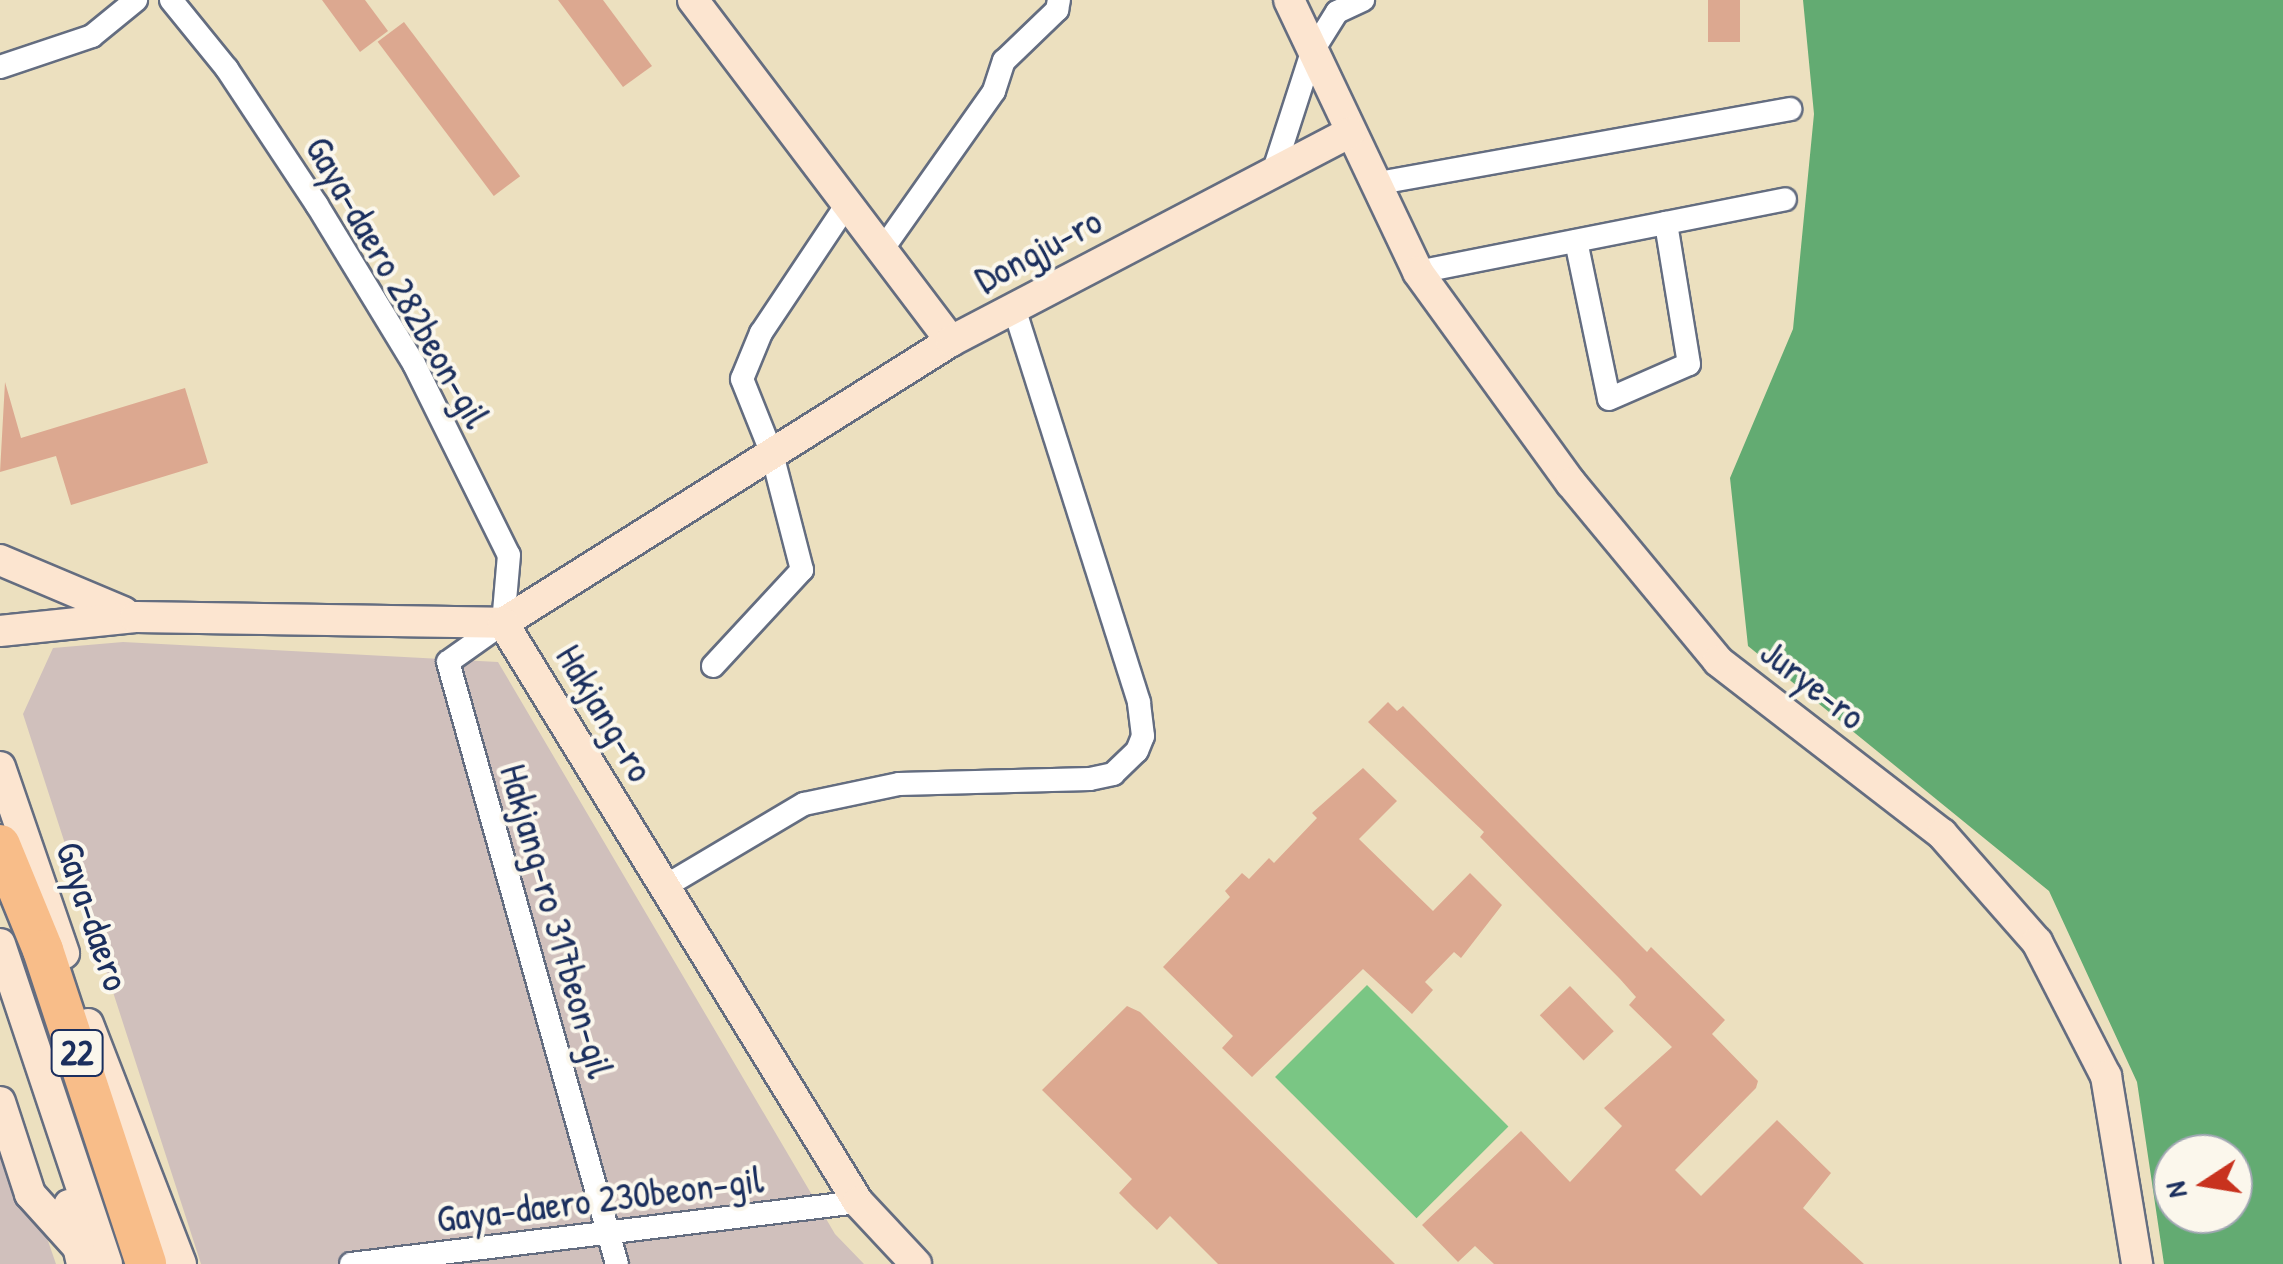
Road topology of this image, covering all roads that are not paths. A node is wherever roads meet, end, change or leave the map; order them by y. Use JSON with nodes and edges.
{"nodes":[{"id":1,"x":136,"y":0,"type":"edge"},
{"id":2,"x":170,"y":0,"type":"edge"},
{"id":3,"x":693,"y":0,"type":"edge"},
{"id":4,"x":1059,"y":0,"type":"edge"},
{"id":5,"x":1290,"y":0,"type":"edge"},
{"id":6,"x":1364,"y":0,"type":"edge"},
{"id":7,"x":1312,"y":52,"type":"junction"},
{"id":8,"x":0,"y":67,"type":"edge"},
{"id":9,"x":1790,"y":109,"type":"dead end"},
{"id":10,"x":1350,"y":132,"type":"junction"},
{"id":11,"x":1274,"y":170,"type":"junction"},
{"id":12,"x":1374,"y":184,"type":"junction"},
{"id":13,"x":1784,"y":199,"type":"dead end"},
{"id":14,"x":847,"y":204,"type":"junction"},
{"id":15,"x":1666,"y":223,"type":"junction"},
{"id":16,"x":1576,"y":241,"type":"junction"},
{"id":17,"x":882,"y":250,"type":"junction"},
{"id":18,"x":1418,"y":272,"type":"junction"},
{"id":19,"x":1014,"y":308,"type":"junction"},
{"id":20,"x":951,"y":342,"type":"junction"},
{"id":21,"x":772,"y":454,"type":"junction"},
{"id":22,"x":0,"y":560,"type":"edge"},
{"id":23,"x":135,"y":616,"type":"junction"},
{"id":24,"x":502,"y":623,"type":"junction"},
{"id":25,"x":4,"y":632,"type":"edge"},
{"id":26,"x":713,"y":666,"type":"dead end"},
{"id":27,"x":0,"y":767,"type":"edge"},
{"id":28,"x":0,"y":845,"type":"edge"},
{"id":29,"x":664,"y":887,"type":"junction"},
{"id":30,"x":0,"y":896,"type":"edge"},
{"id":31,"x":0,"y":944,"type":"edge"},
{"id":32,"x":88,"y":1024,"type":"junction"},
{"id":33,"x":37,"y":1055,"type":"junction"},
{"id":34,"x":0,"y":1102,"type":"edge"},
{"id":35,"x":858,"y":1202,"type":"junction"},
{"id":36,"x":608,"y":1234,"type":"junction"},
{"id":37,"x":80,"y":1256,"type":"edge"},
{"id":38,"x":137,"y":1261,"type":"edge"},
{"id":39,"x":181,"y":1264,"type":"edge"},
{"id":40,"x":351,"y":1264,"type":"edge"},
{"id":41,"x":617,"y":1264,"type":"edge"},
{"id":42,"x":916,"y":1264,"type":"edge"},
{"id":43,"x":2137,"y":1264,"type":"edge"}],
"edges":[{"from":1,"to":8,"type":"street"},
{"from":2,"to":24,"type":"street","name":"Gaya-daero 282beon-gil"},
{"from":3,"to":14,"type":"main road"},
{"from":4,"to":17,"type":"street"},
{"from":5,"to":7,"type":"main road","name":"Jurye-ro"},
{"from":6,"to":7,"type":"street"},
{"from":7,"to":10,"type":"main road","name":"Jurye-ro"},
{"from":7,"to":11,"type":"street"},
{"from":9,"to":12,"type":"street"},
{"from":10,"to":11,"type":"main road","name":"Dongju-ro"},
{"from":10,"to":12,"type":"main road","name":"Jurye-ro"},
{"from":11,"to":19,"type":"main road","name":"Dongju-ro"},
{"from":12,"to":18,"type":"main road","name":"Jurye-ro"},
{"from":13,"to":15,"type":"street"},
{"from":14,"to":17,"type":"main road"},
{"from":14,"to":21,"type":"street"},
{"from":15,"to":16,"type":"street"},
{"from":15,"to":16,"type":"street"},
{"from":16,"to":18,"type":"street"},
{"from":17,"to":20,"type":"main road"},
{"from":18,"to":43,"type":"main road","name":"Jurye-ro"},
{"from":19,"to":20,"type":"main road","name":"Dongju-ro"},
{"from":19,"to":29,"type":"street"},
{"from":20,"to":21,"type":"main road","name":"Dongju-ro"},
{"from":21,"to":24,"type":"main road","name":"Dongju-ro"},
{"from":21,"to":26,"type":"street"},
{"from":22,"to":23,"type":"main road"},
{"from":23,"to":24,"type":"main road"},
{"from":23,"to":25,"type":"main road"},
{"from":24,"to":29,"type":"main road","name":"Hakjang-ro"},
{"from":24,"to":36,"type":"street","name":"Hakjang-ro 317beon-gil"},
{"from":27,"to":32,"type":"main road","name":"Gaya-daero"},
{"from":28,"to":38,"type":"highway","number":"22"},
{"from":29,"to":35,"type":"main road","name":"Hakjang-ro"},
{"from":30,"to":38,"type":"highway","number":"22"},
{"from":31,"to":33,"type":"main road"},
{"from":32,"to":38,"type":"main road","name":"Gaya-daero"},
{"from":32,"to":39,"type":"main road"},
{"from":33,"to":37,"type":"main road"},
{"from":33,"to":38,"type":"main road"},
{"from":34,"to":37,"type":"main road"},
{"from":35,"to":36,"type":"street","name":"Gaya-daero 230beon-gil"},
{"from":35,"to":42,"type":"main road","name":"Hakjang-ro"},
{"from":36,"to":40,"type":"street","name":"Gaya-daero 230beon-gil"},
{"from":36,"to":41,"type":"street","name":"Hakjang-ro 317beon-gil"}]}
